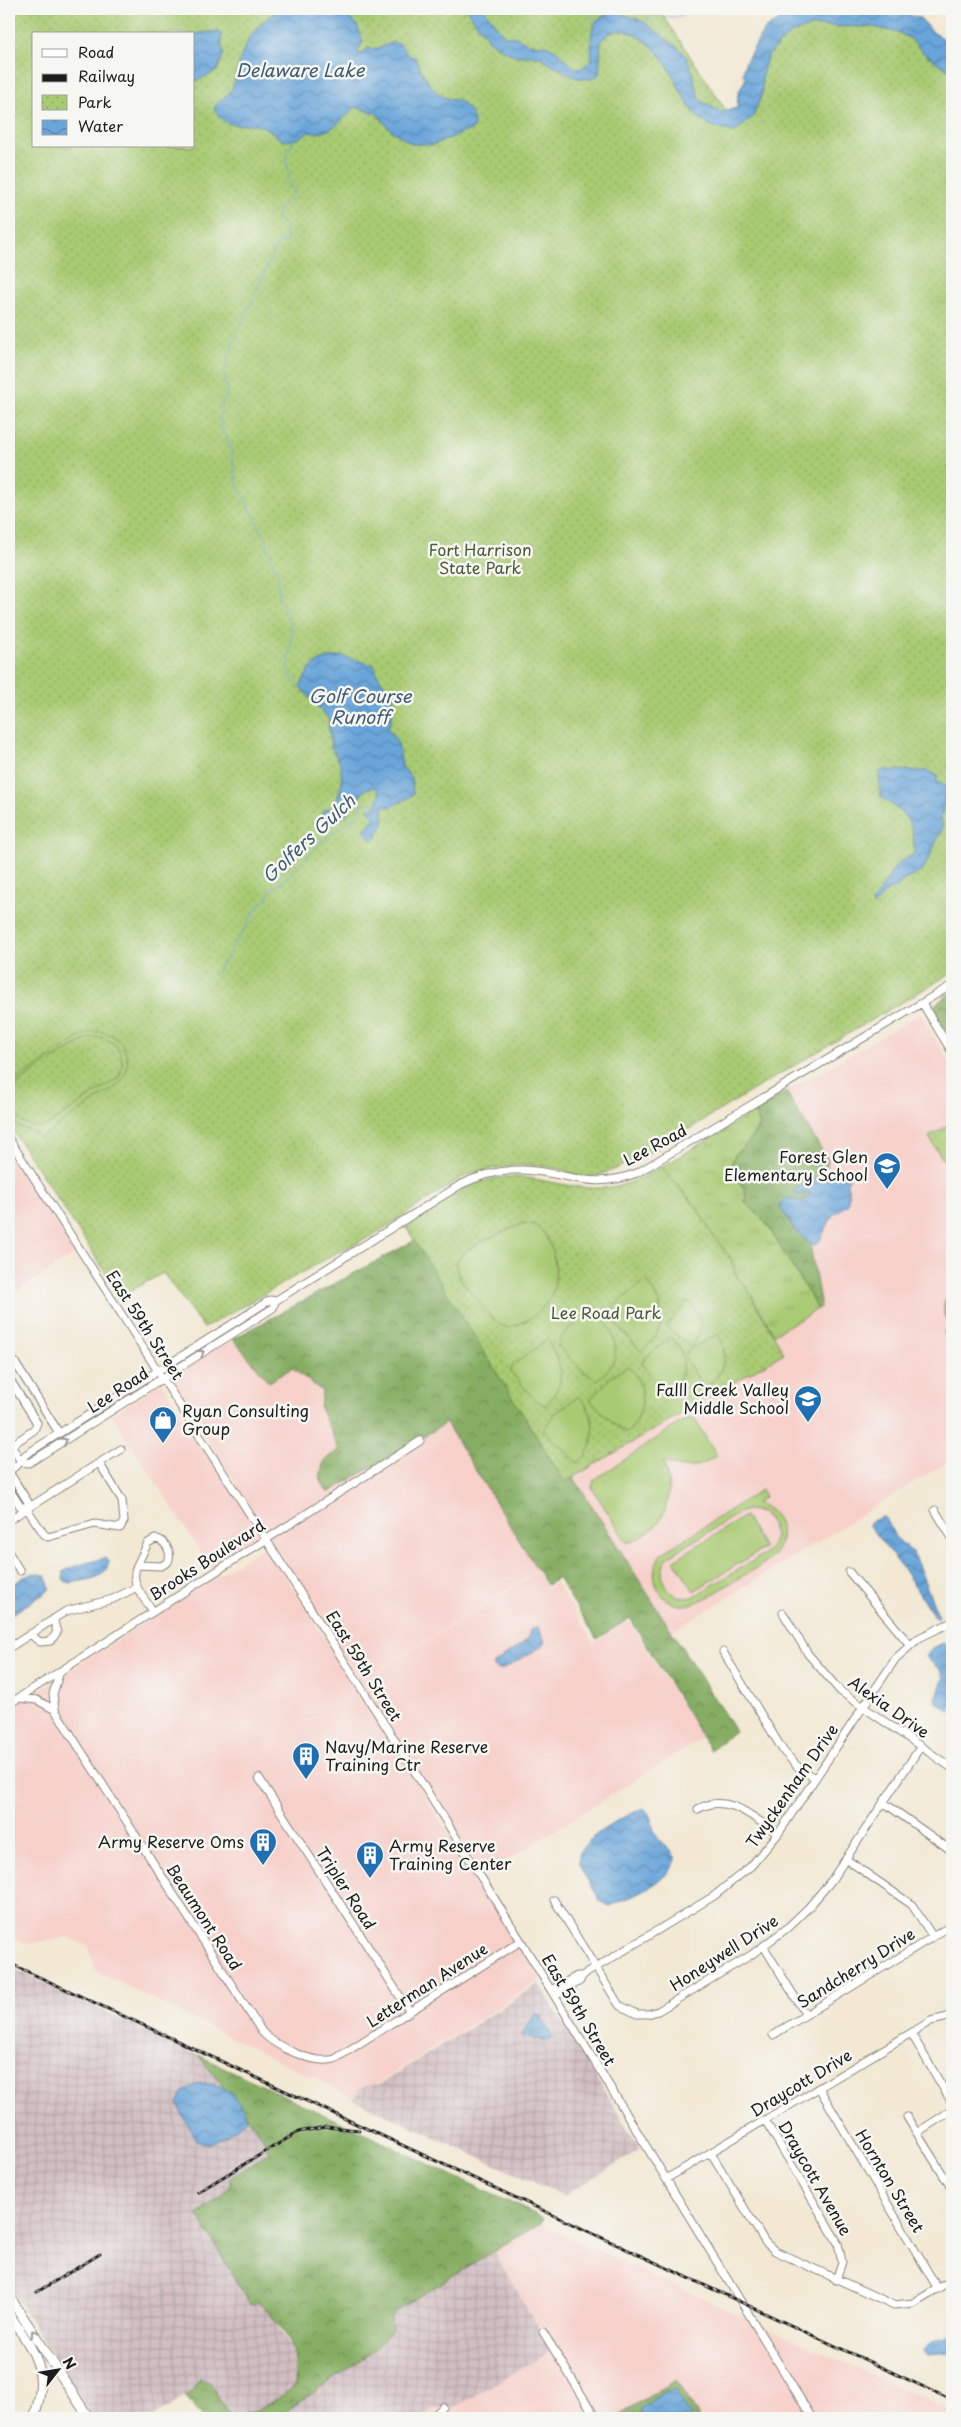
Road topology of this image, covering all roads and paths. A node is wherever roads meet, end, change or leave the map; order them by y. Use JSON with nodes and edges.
{"nodes":[{"id":1,"x":952,"y":984,"type":"edge"},
{"id":2,"x":922,"y":1003,"type":"junction"},
{"id":3,"x":952,"y":1052,"type":"edge"},
{"id":4,"x":9,"y":1139,"type":"edge"},
{"id":5,"x":275,"y":1301,"type":"junction"},
{"id":6,"x":9,"y":1353,"type":"edge"},
{"id":7,"x":158,"y":1370,"type":"junction"},
{"id":8,"x":163,"y":1377,"type":"junction"},
{"id":9,"x":9,"y":1378,"type":"edge"},
{"id":10,"x":60,"y":1433,"type":"junction"},
{"id":11,"x":420,"y":1441,"type":"dead end"},
{"id":12,"x":10,"y":1446,"type":"edge"},
{"id":13,"x":121,"y":1449,"type":"dead end"},
{"id":14,"x":22,"y":1462,"type":"junction"},
{"id":15,"x":99,"y":1463,"type":"junction"},
{"id":16,"x":9,"y":1471,"type":"edge"},
{"id":17,"x":9,"y":1489,"type":"edge"},
{"id":18,"x":27,"y":1509,"type":"junction"},
{"id":19,"x":935,"y":1510,"type":"dead end"},
{"id":20,"x":9,"y":1520,"type":"edge"},
{"id":21,"x":266,"y":1538,"type":"junction"},
{"id":22,"x":952,"y":1538,"type":"edge"},
{"id":23,"x":9,"y":1553,"type":"edge"},
{"id":24,"x":137,"y":1566,"type":"junction"},
{"id":25,"x":20,"y":1571,"type":"dead end"},
{"id":26,"x":849,"y":1572,"type":"dead end"},
{"id":27,"x":137,"y":1587,"type":"junction"},
{"id":28,"x":153,"y":1611,"type":"junction"},
{"id":29,"x":783,"y":1613,"type":"dead end"},
{"id":30,"x":53,"y":1619,"type":"junction"},
{"id":31,"x":952,"y":1622,"type":"edge"},
{"id":32,"x":30,"y":1634,"type":"junction"},
{"id":33,"x":910,"y":1645,"type":"junction"},
{"id":34,"x":9,"y":1648,"type":"edge"},
{"id":35,"x":722,"y":1652,"type":"dead end"},
{"id":36,"x":60,"y":1671,"type":"junction"},
{"id":37,"x":17,"y":1698,"type":"junction"},
{"id":38,"x":9,"y":1704,"type":"edge"},
{"id":39,"x":862,"y":1708,"type":"junction"},
{"id":40,"x":56,"y":1710,"type":"junction"},
{"id":41,"x":921,"y":1746,"type":"junction"},
{"id":42,"x":952,"y":1768,"type":"edge"},
{"id":43,"x":259,"y":1778,"type":"dead end"},
{"id":44,"x":815,"y":1778,"type":"junction"},
{"id":45,"x":883,"y":1802,"type":"junction"},
{"id":46,"x":698,"y":1809,"type":"dead end"},
{"id":47,"x":778,"y":1834,"type":"junction"},
{"id":48,"x":952,"y":1851,"type":"edge"},
{"id":49,"x":846,"y":1859,"type":"junction"},
{"id":50,"x":554,"y":1900,"type":"dead end"},
{"id":51,"x":952,"y":1925,"type":"edge"},
{"id":52,"x":933,"y":1936,"type":"junction"},
{"id":53,"x":522,"y":1941,"type":"junction"},
{"id":54,"x":764,"y":1947,"type":"junction"},
{"id":55,"x":596,"y":1968,"type":"junction"},
{"id":56,"x":553,"y":1993,"type":"junction"},
{"id":57,"x":410,"y":2012,"type":"junction"},
{"id":58,"x":806,"y":2015,"type":"junction"},
{"id":59,"x":952,"y":2016,"type":"edge"},
{"id":60,"x":911,"y":2033,"type":"junction"},
{"id":61,"x":773,"y":2035,"type":"dead end"},
{"id":62,"x":348,"y":2052,"type":"joint"},
{"id":63,"x":819,"y":2088,"type":"junction"},
{"id":64,"x":952,"y":2102,"type":"edge"},
{"id":65,"x":952,"y":2110,"type":"edge"},
{"id":66,"x":907,"y":2117,"type":"dead end"},
{"id":67,"x":765,"y":2120,"type":"junction"},
{"id":68,"x":918,"y":2132,"type":"junction"},
{"id":69,"x":711,"y":2153,"type":"junction"},
{"id":70,"x":666,"y":2180,"type":"junction"},
{"id":71,"x":952,"y":2190,"type":"edge"},
{"id":72,"x":836,"y":2280,"type":"junction"},
{"id":73,"x":952,"y":2280,"type":"edge"},
{"id":74,"x":938,"y":2289,"type":"junction"},
{"id":75,"x":9,"y":2296,"type":"edge"},
{"id":76,"x":9,"y":2314,"type":"edge"},
{"id":77,"x":543,"y":2332,"type":"dead end"},
{"id":78,"x":442,"y":2407,"type":"dead end"},
{"id":79,"x":34,"y":2418,"type":"edge"},
{"id":80,"x":89,"y":2418,"type":"edge"},
{"id":81,"x":431,"y":2418,"type":"edge"},
{"id":82,"x":596,"y":2418,"type":"edge"},
{"id":83,"x":812,"y":2418,"type":"edge"}],
"edges":[{"from":1,"to":2,"type":"street","name":"Lee Road"},
{"from":2,"to":3,"type":"street"},
{"from":2,"to":5,"type":"street","name":"Lee Road"},
{"from":4,"to":7,"type":"street","name":"East 59th Street"},
{"from":5,"to":7,"type":"street","name":"Lee Road"},
{"from":8,"to":5,"type":"street","name":"Lee Road","one_way":true},
{"from":6,"to":10,"type":"street"},
{"from":7,"to":8,"type":"street","name":"East 59th Street"},
{"from":7,"to":10,"type":"street","name":"Lee Road"},
{"from":14,"to":8,"type":"street","name":"Lee Road","one_way":true},
{"from":8,"to":21,"type":"street","name":"East 59th Street"},
{"from":9,"to":12,"type":"street"},
{"from":10,"to":14,"type":"street","name":"Lee Road"},
{"from":11,"to":21,"type":"street","name":"Brooks Boulevard"},
{"from":12,"to":14,"type":"street"},
{"from":13,"to":15,"type":"street"},
{"from":14,"to":16,"type":"street","name":"Lee Road"},
{"from":15,"to":18,"type":"street"},
{"from":15,"to":18,"type":"street"},
{"from":16,"to":18,"type":"street"},
{"from":17,"to":18,"type":"street"},
{"from":18,"to":20,"type":"street"},
{"from":19,"to":22,"type":"street"},
{"from":21,"to":28,"type":"street","name":"Brooks Boulevard"},
{"from":21,"to":53,"type":"street","name":"East 59th Street"},
{"from":23,"to":25,"type":"street"},
{"from":24,"to":24,"type":"street"},
{"from":24,"to":27,"type":"street"},
{"from":26,"to":33,"type":"street"},
{"from":27,"to":28,"type":"street"},
{"from":27,"to":30,"type":"street"},
{"from":28,"to":36,"type":"street","name":"Brooks Boulevard"},
{"from":29,"to":39,"type":"street","name":"Alexia Drive"},
{"from":30,"to":32,"type":"street"},
{"from":30,"to":32,"type":"street"},
{"from":31,"to":33,"type":"street","name":"Twyckenham Drive"},
{"from":32,"to":34,"type":"street"},
{"from":33,"to":39,"type":"street","name":"Twyckenham Drive"},
{"from":35,"to":44,"type":"street"},
{"from":36,"to":37,"type":"street","name":"Brooks Boulevard"},
{"from":36,"to":40,"type":"street"},
{"from":37,"to":38,"type":"street","name":"Brooks Boulevard"},
{"from":37,"to":40,"type":"street"},
{"from":39,"to":41,"type":"street","name":"Alexia Drive"},
{"from":39,"to":44,"type":"street","name":"Twyckenham Drive"},
{"from":40,"to":62,"type":"street","name":"Beaumont Road"},
{"from":41,"to":42,"type":"street","name":"Alexia Drive"},
{"from":41,"to":45,"type":"street","name":"Honeywell Drive"},
{"from":43,"to":57,"type":"street","name":"Tripler Road"},
{"from":44,"to":47,"type":"street","name":"Twyckenham Drive"},
{"from":45,"to":48,"type":"street"},
{"from":45,"to":49,"type":"street","name":"Honeywell Drive"},
{"from":46,"to":47,"type":"street"},
{"from":47,"to":55,"type":"street","name":"Twyckenham Drive"},
{"from":49,"to":52,"type":"street"},
{"from":49,"to":54,"type":"street","name":"Honeywell Drive"},
{"from":50,"to":55,"type":"street","name":"Honeywell Drive"},
{"from":51,"to":52,"type":"street","name":"Sandcherry Drive"},
{"from":52,"to":58,"type":"street","name":"Sandcherry Drive"},
{"from":53,"to":56,"type":"street","name":"East 59th Street"},
{"from":53,"to":57,"type":"street","name":"Letterman Avenue"},
{"from":54,"to":55,"type":"street","name":"Honeywell Drive"},
{"from":54,"to":58,"type":"street"},
{"from":55,"to":56,"type":"street","name":"Twyckenham Drive"},
{"from":56,"to":70,"type":"street","name":"East 59th Street"},
{"from":57,"to":62,"type":"street","name":"Letterman Avenue"},
{"from":58,"to":61,"type":"street","name":"Sandcherry Drive"},
{"from":59,"to":60,"type":"street","name":"Draycott Drive"},
{"from":60,"to":63,"type":"street","name":"Draycott Drive"},
{"from":60,"to":64,"type":"street"},
{"from":63,"to":67,"type":"street","name":"Draycott Drive"},
{"from":63,"to":74,"type":"street","name":"Hornton Street"},
{"from":65,"to":68,"type":"street"},
{"from":66,"to":68,"type":"street"},
{"from":67,"to":69,"type":"street","name":"Draycott Drive"},
{"from":67,"to":72,"type":"street","name":"Draycott Avenue"},
{"from":68,"to":71,"type":"street"},
{"from":69,"to":70,"type":"street","name":"Draycott Drive"},
{"from":69,"to":72,"type":"street"},
{"from":70,"to":83,"type":"street","name":"East 59th Street"},
{"from":72,"to":74,"type":"street"},
{"from":73,"to":74,"type":"street"},
{"from":80,"to":75,"type":"main road","one_way":true},
{"from":76,"to":79,"type":"main road"},
{"from":77,"to":82,"type":"street"},
{"from":78,"to":81,"type":"street"}]}
